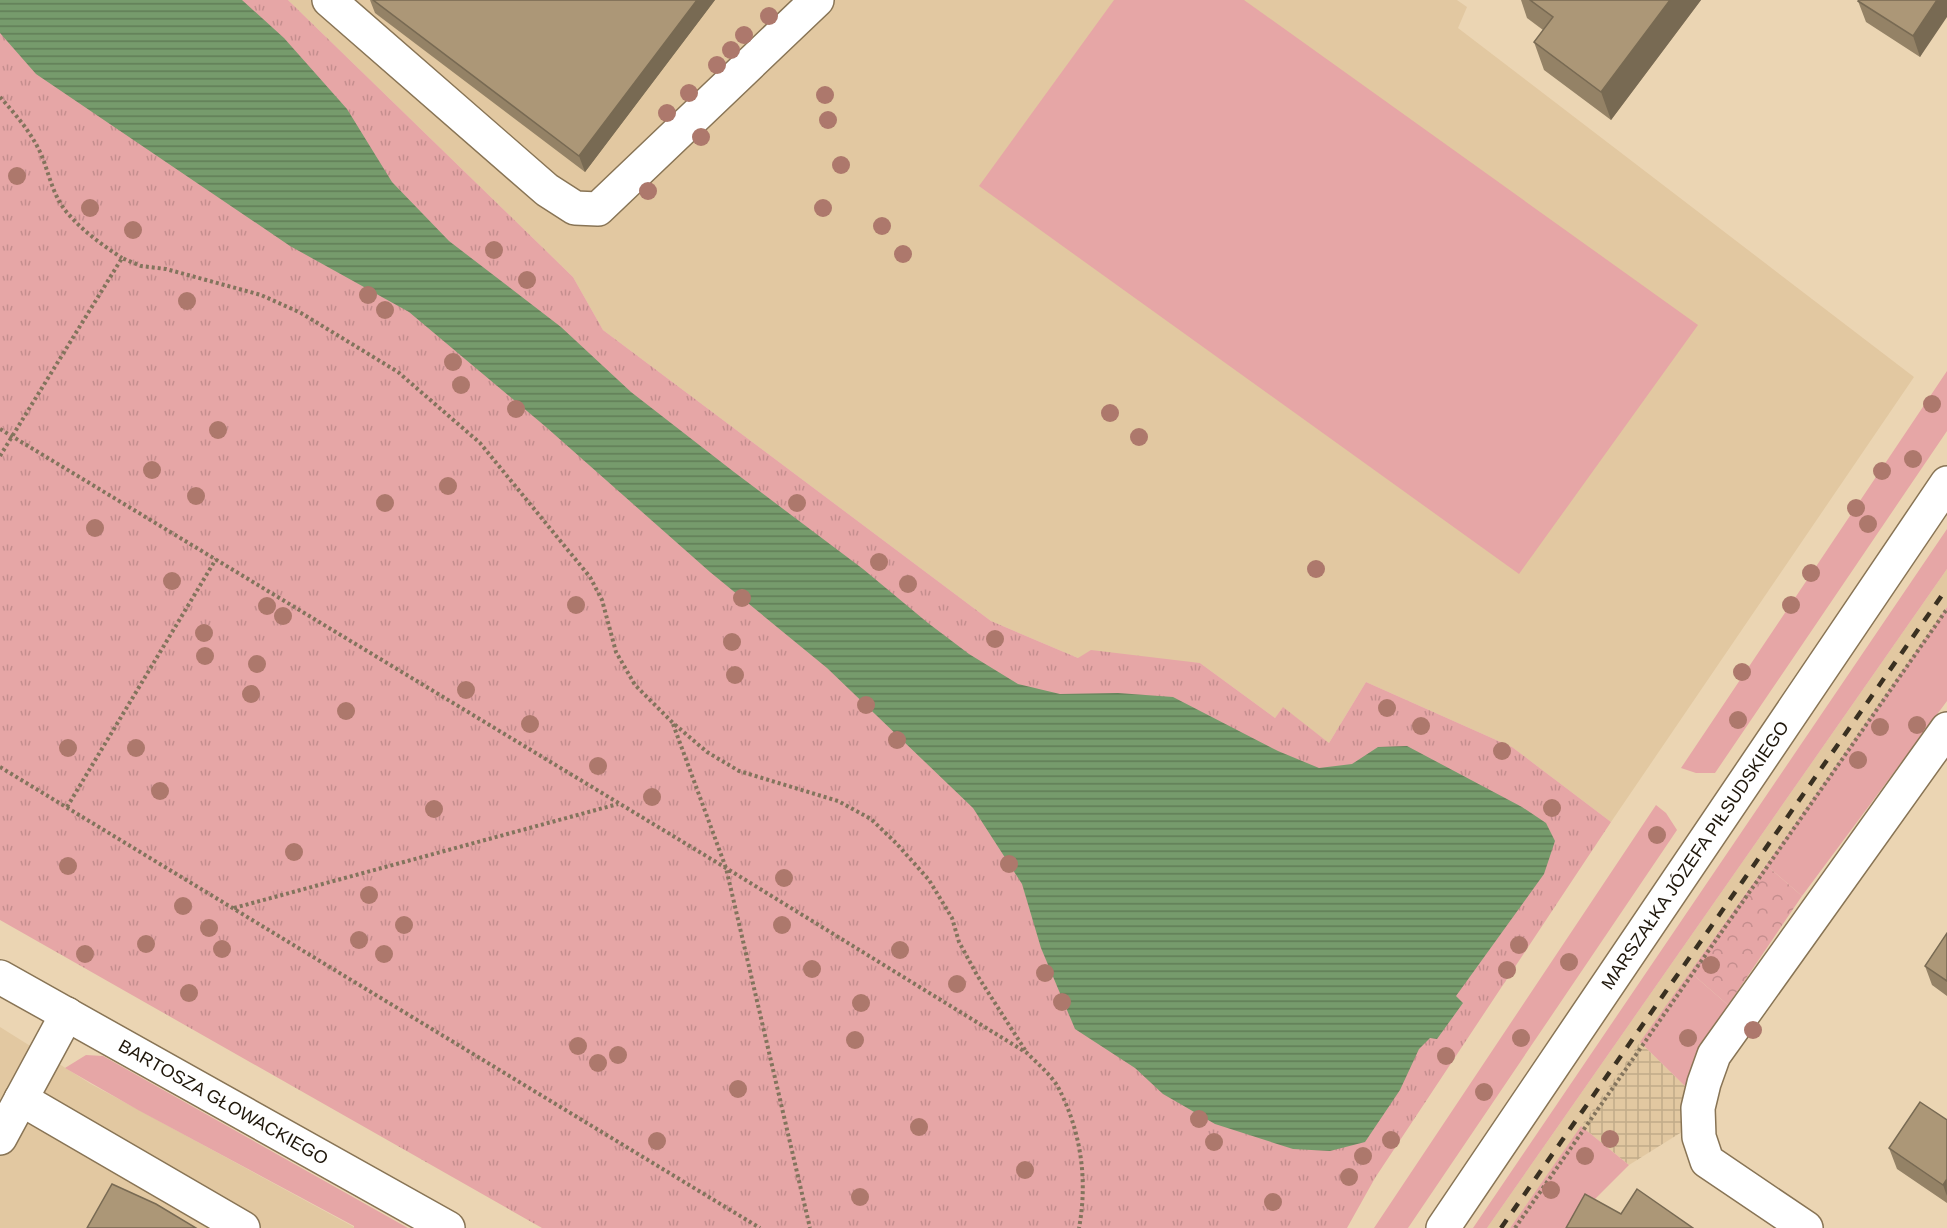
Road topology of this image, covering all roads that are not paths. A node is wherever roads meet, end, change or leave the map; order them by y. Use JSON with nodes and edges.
{"nodes":[{"id":1,"x":329,"y":0,"type":"edge"},
{"id":2,"x":817,"y":0,"type":"edge"},
{"id":3,"x":1947,"y":483,"type":"edge"},
{"id":4,"x":1947,"y":729,"type":"edge"},
{"id":5,"x":0,"y":977,"type":"edge"},
{"id":6,"x":67,"y":1014,"type":"junction"},
{"id":7,"x":21,"y":1099,"type":"junction"},
{"id":8,"x":0,"y":1138,"type":"edge"},
{"id":9,"x":243,"y":1228,"type":"edge"},
{"id":10,"x":448,"y":1228,"type":"edge"},
{"id":11,"x":1443,"y":1228,"type":"edge"},
{"id":12,"x":1806,"y":1228,"type":"edge"}],
"edges":[{"from":1,"to":2,"type":"street"},
{"from":3,"to":11,"type":"street","name":"MARSZAŁKA JÓZEFA PIŁSUDSKIEGO"},
{"from":4,"to":12,"type":"street"},
{"from":5,"to":6,"type":"street","name":"BARTOSZA GŁOWACKIEGO"},
{"from":6,"to":7,"type":"street"},
{"from":6,"to":10,"type":"street","name":"BARTOSZA GŁOWACKIEGO"},
{"from":7,"to":8,"type":"street"},
{"from":7,"to":9,"type":"street"}]}
